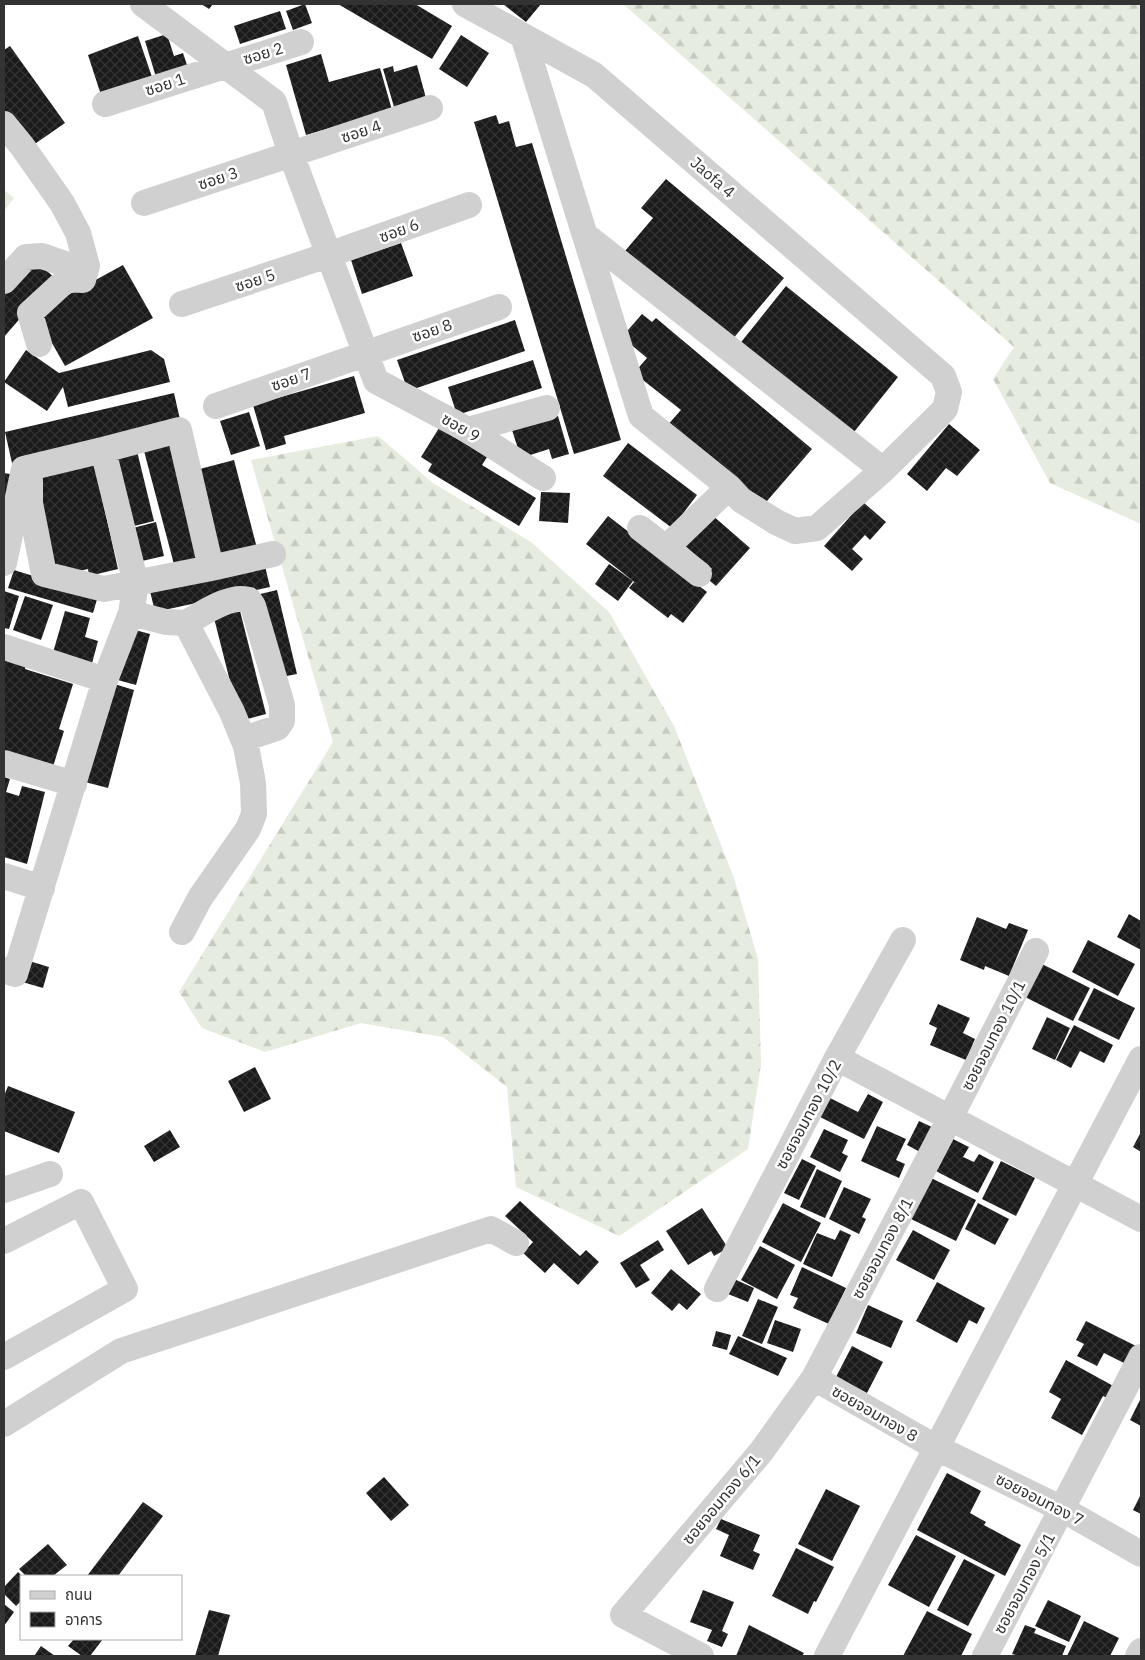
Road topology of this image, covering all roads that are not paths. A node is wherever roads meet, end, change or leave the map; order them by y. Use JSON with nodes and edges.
{"nodes":[{"id":1,"x":143,"y":4,"type":"edge"},
{"id":2,"x":465,"y":4,"type":"edge"},
{"id":3,"x":523,"y":36,"type":"junction"},
{"id":4,"x":301,"y":42,"type":"dead end"},
{"id":5,"x":225,"y":65,"type":"junction"},
{"id":6,"x":105,"y":104,"type":"dead end"},
{"id":7,"x":430,"y":108,"type":"dead end"},
{"id":8,"x":4,"y":124,"type":"edge"},
{"id":9,"x":291,"y":154,"type":"junction"},
{"id":10,"x":144,"y":203,"type":"dead end"},
{"id":11,"x":470,"y":205,"type":"dead end"},
{"id":12,"x":585,"y":235,"type":"junction"},
{"id":13,"x":328,"y":255,"type":"junction"},
{"id":14,"x":67,"y":279,"type":"junction"},
{"id":15,"x":4,"y":281,"type":"edge"},
{"id":16,"x":182,"y":304,"type":"dead end"},
{"id":17,"x":499,"y":307,"type":"dead end"},
{"id":18,"x":39,"y":344,"type":"dead end"},
{"id":19,"x":365,"y":353,"type":"junction"},
{"id":20,"x":216,"y":406,"type":"dead end"},
{"id":21,"x":547,"y":408,"type":"dead end"},
{"id":22,"x":468,"y":430,"type":"junction"},
{"id":23,"x":103,"y":450,"type":"junction"},
{"id":24,"x":30,"y":468,"type":"junction"},
{"id":25,"x":883,"y":470,"type":"junction"},
{"id":26,"x":543,"y":478,"type":"dead end"},
{"id":27,"x":729,"y":487,"type":"junction"},
{"id":28,"x":640,"y":528,"type":"dead end"},
{"id":29,"x":666,"y":548,"type":"junction"},
{"id":30,"x":273,"y":554,"type":"dead end"},
{"id":31,"x":4,"y":563,"type":"edge"},
{"id":32,"x":211,"y":568,"type":"junction"},
{"id":33,"x":699,"y":574,"type":"dead end"},
{"id":34,"x":136,"y":584,"type":"junction"},
{"id":35,"x":131,"y":613,"type":"junction"},
{"id":36,"x":186,"y":623,"type":"junction"},
{"id":37,"x":4,"y":647,"type":"edge"},
{"id":38,"x":105,"y":680,"type":"junction"},
{"id":39,"x":243,"y":739,"type":"junction"},
{"id":40,"x":4,"y":763,"type":"edge"},
{"id":41,"x":74,"y":784,"type":"junction"},
{"id":42,"x":4,"y":876,"type":"edge"},
{"id":43,"x":42,"y":888,"type":"junction"},
{"id":44,"x":182,"y":932,"type":"dead end"},
{"id":45,"x":903,"y":940,"type":"dead end"},
{"id":46,"x":1036,"y":951,"type":"dead end"},
{"id":47,"x":4,"y":970,"type":"edge"},
{"id":48,"x":837,"y":1058,"type":"junction"},
{"id":49,"x":1141,"y":1059,"type":"edge"},
{"id":50,"x":950,"y":1118,"type":"junction"},
{"id":51,"x":50,"y":1174,"type":"dead end"},
{"id":52,"x":1076,"y":1185,"type":"junction"},
{"id":53,"x":4,"y":1190,"type":"edge"},
{"id":54,"x":1141,"y":1219,"type":"edge"},
{"id":55,"x":4,"y":1241,"type":"edge"},
{"id":56,"x":516,"y":1243,"type":"dead end"},
{"id":57,"x":717,"y":1289,"type":"dead end"},
{"id":58,"x":4,"y":1357,"type":"edge"},
{"id":59,"x":1141,"y":1358,"type":"edge"},
{"id":60,"x":814,"y":1378,"type":"junction"},
{"id":61,"x":4,"y":1424,"type":"edge"},
{"id":62,"x":937,"y":1448,"type":"junction"},
{"id":63,"x":1062,"y":1509,"type":"junction"},
{"id":64,"x":1141,"y":1554,"type":"edge"},
{"id":65,"x":662,"y":1647,"type":"edge"},
{"id":66,"x":1141,"y":1651,"type":"edge"},
{"id":67,"x":701,"y":1656,"type":"edge"},
{"id":68,"x":827,"y":1656,"type":"edge"},
{"id":69,"x":985,"y":1656,"type":"edge"},
{"id":70,"x":1138,"y":1656,"type":"edge"}],
"edges":[{"from":1,"to":5,"type":"street"},
{"from":2,"to":3,"type":"street","name":"Jaofa 4"},
{"from":3,"to":12,"type":"street"},
{"from":3,"to":25,"type":"street","name":"Jaofa 4"},
{"from":4,"to":5,"type":"street","name":"ซอย 2"},
{"from":5,"to":6,"type":"street","name":"ซอย 1"},
{"from":5,"to":9,"type":"street"},
{"from":7,"to":9,"type":"street","name":"ซอย 4"},
{"from":8,"to":14,"type":"street"},
{"from":9,"to":10,"type":"street","name":"ซอย 3"},
{"from":9,"to":13,"type":"street"},
{"from":11,"to":13,"type":"street","name":"ซอย 6"},
{"from":12,"to":25,"type":"street"},
{"from":12,"to":27,"type":"street"},
{"from":13,"to":16,"type":"street","name":"ซอย 5"},
{"from":13,"to":19,"type":"street"},
{"from":14,"to":15,"type":"street"},
{"from":14,"to":18,"type":"street"},
{"from":17,"to":19,"type":"street","name":"ซอย 8"},
{"from":19,"to":20,"type":"street","name":"ซอย 7"},
{"from":19,"to":22,"type":"street","name":"ซอย 9"},
{"from":21,"to":22,"type":"street"},
{"from":22,"to":26,"type":"street","name":"ซอย 9"},
{"from":23,"to":24,"type":"street"},
{"from":23,"to":32,"type":"street"},
{"from":23,"to":34,"type":"street"},
{"from":24,"to":31,"type":"street"},
{"from":24,"to":34,"type":"street"},
{"from":25,"to":27,"type":"street"},
{"from":27,"to":29,"type":"street"},
{"from":28,"to":29,"type":"street"},
{"from":29,"to":33,"type":"street"},
{"from":30,"to":32,"type":"street"},
{"from":32,"to":34,"type":"street"},
{"from":34,"to":35,"type":"street"},
{"from":35,"to":36,"type":"street"},
{"from":35,"to":38,"type":"street"},
{"from":36,"to":39,"type":"street"},
{"from":36,"to":39,"type":"street"},
{"from":37,"to":38,"type":"street"},
{"from":38,"to":41,"type":"street"},
{"from":39,"to":44,"type":"street"},
{"from":40,"to":41,"type":"street"},
{"from":41,"to":43,"type":"street"},
{"from":42,"to":43,"type":"street"},
{"from":43,"to":47,"type":"street"},
{"from":45,"to":48,"type":"street","name":"ซอยจอมทอง 10/2"},
{"from":46,"to":50,"type":"street","name":"ซอยจอมทอง 10/1"},
{"from":48,"to":50,"type":"street"},
{"from":48,"to":57,"type":"street","name":"ซอยจอมทอง 10/2"},
{"from":49,"to":52,"type":"street"},
{"from":50,"to":52,"type":"street"},
{"from":50,"to":60,"type":"street","name":"ซอยจอมทอง 8/1"},
{"from":51,"to":53,"type":"street"},
{"from":52,"to":54,"type":"street"},
{"from":52,"to":62,"type":"street"},
{"from":55,"to":58,"type":"street"},
{"from":56,"to":61,"type":"street"},
{"from":59,"to":63,"type":"street","name":"ซอยจอมทอง 5/1"},
{"from":60,"to":62,"type":"street","name":"ซอยจอมทอง 8"},
{"from":60,"to":65,"type":"street","name":"ซอยจอมทอง 6/1"},
{"from":62,"to":63,"type":"street","name":"ซอยจอมทอง 7"},
{"from":62,"to":68,"type":"street"},
{"from":63,"to":64,"type":"street","name":"ซอยจอมทอง 7"},
{"from":63,"to":69,"type":"street","name":"ซอยจอมทอง 5/1"},
{"from":65,"to":67,"type":"street"},
{"from":66,"to":70,"type":"street"}]}
